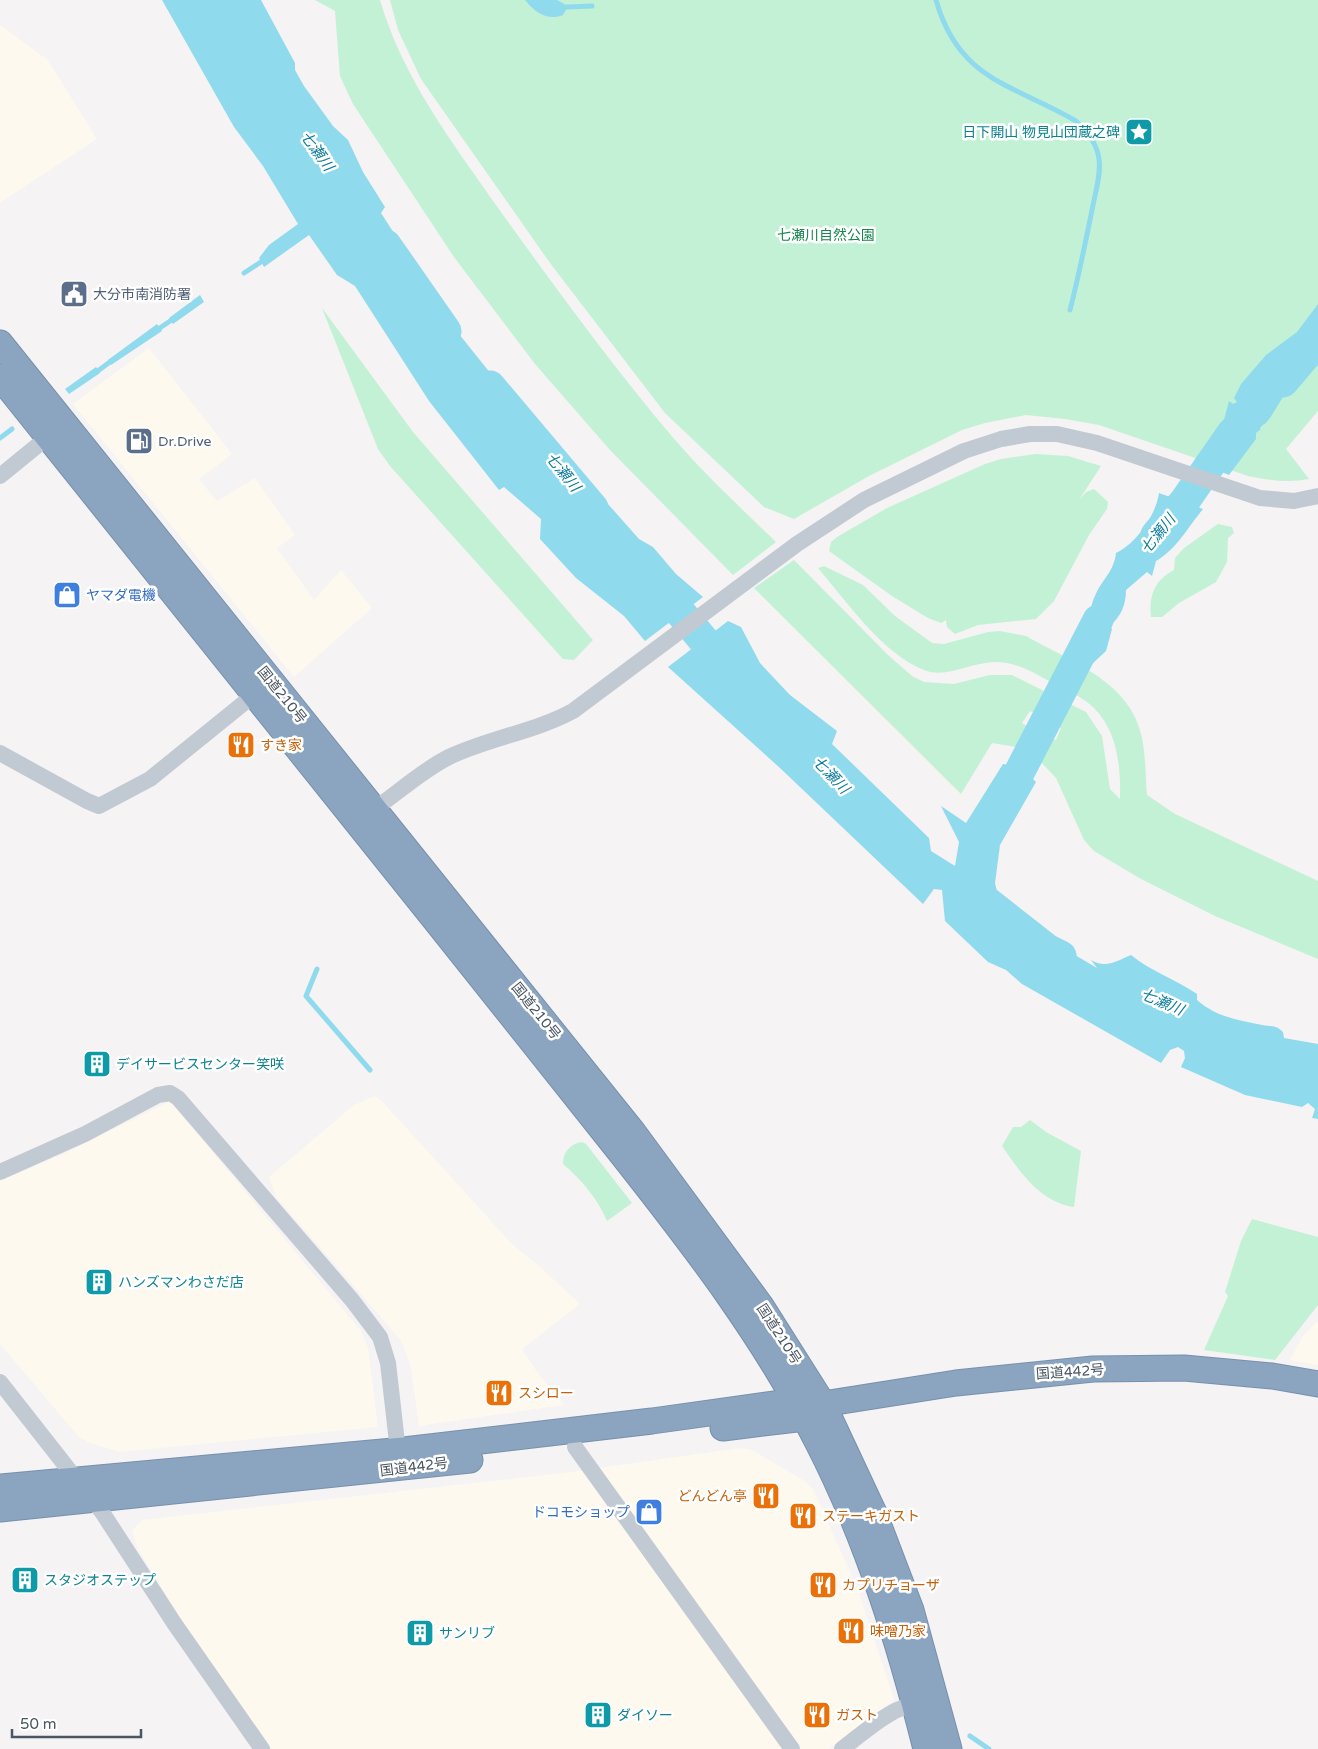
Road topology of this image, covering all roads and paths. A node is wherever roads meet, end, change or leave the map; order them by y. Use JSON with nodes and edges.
{"nodes":[{"id":1,"x":0,"y":343,"type":"edge"},
{"id":2,"x":0,"y":377,"type":"edge"},
{"id":3,"x":56,"y":430,"type":"junction"},
{"id":4,"x":0,"y":476,"type":"edge"},
{"id":5,"x":1318,"y":496,"type":"edge"},
{"id":6,"x":255,"y":694,"type":"junction"},
{"id":7,"x":0,"y":753,"type":"edge"},
{"id":8,"x":365,"y":815,"type":"junction"},
{"id":9,"x":0,"y":1172,"type":"edge"},
{"id":10,"x":0,"y":1382,"type":"edge"},
{"id":11,"x":1318,"y":1384,"type":"edge"},
{"id":12,"x":807,"y":1407,"type":"junction"},
{"id":13,"x":575,"y":1447,"type":"junction"},
{"id":14,"x":399,"y":1460,"type":"junction"},
{"id":15,"x":78,"y":1480,"type":"junction"},
{"id":16,"x":0,"y":1487,"type":"edge"},
{"id":17,"x":92,"y":1500,"type":"junction"},
{"id":18,"x":0,"y":1509,"type":"edge"},
{"id":19,"x":915,"y":1704,"type":"junction"},
{"id":20,"x":939,"y":1708,"type":"junction"},
{"id":21,"x":262,"y":1749,"type":"edge"},
{"id":22,"x":792,"y":1749,"type":"edge"},
{"id":23,"x":842,"y":1749,"type":"edge"},
{"id":24,"x":926,"y":1749,"type":"edge"},
{"id":25,"x":949,"y":1749,"type":"edge"}],
"edges":[{"from":1,"to":3,"type":"highway","name":"国道210号"},
{"from":2,"to":3,"type":"highway","name":"国道210号"},
{"from":3,"to":4,"type":"street"},
{"from":3,"to":6,"type":"highway","name":"国道210号"},
{"from":3,"to":8,"type":"highway","name":"国道210号"},
{"from":5,"to":8,"type":"street"},
{"from":6,"to":7,"type":"street"},
{"from":6,"to":8,"type":"highway","name":"国道210号"},
{"from":8,"to":12,"type":"highway","name":"国道210号"},
{"from":9,"to":14,"type":"street"},
{"from":10,"to":15,"type":"street"},
{"from":11,"to":12,"type":"highway","name":"国道442号"},
{"from":12,"to":13,"type":"highway","name":"国道442号"},
{"from":12,"to":14,"type":"highway","name":"国道442号"},
{"from":12,"to":19,"type":"highway","name":"国道210号"},
{"from":12,"to":20,"type":"highway","name":"国道210号"},
{"from":13,"to":14,"type":"highway","name":"国道442号"},
{"from":13,"to":22,"type":"street"},
{"from":14,"to":15,"type":"highway","name":"国道442号"},
{"from":14,"to":17,"type":"highway","name":"国道442号"},
{"from":15,"to":16,"type":"highway","name":"国道442号"},
{"from":15,"to":17,"type":"street"},
{"from":17,"to":18,"type":"highway","name":"国道442号"},
{"from":17,"to":21,"type":"street"},
{"from":19,"to":20,"type":"street"},
{"from":19,"to":23,"type":"street"},
{"from":19,"to":24,"type":"highway","name":"国道210号"},
{"from":20,"to":25,"type":"highway","name":"国道210号"}]}
